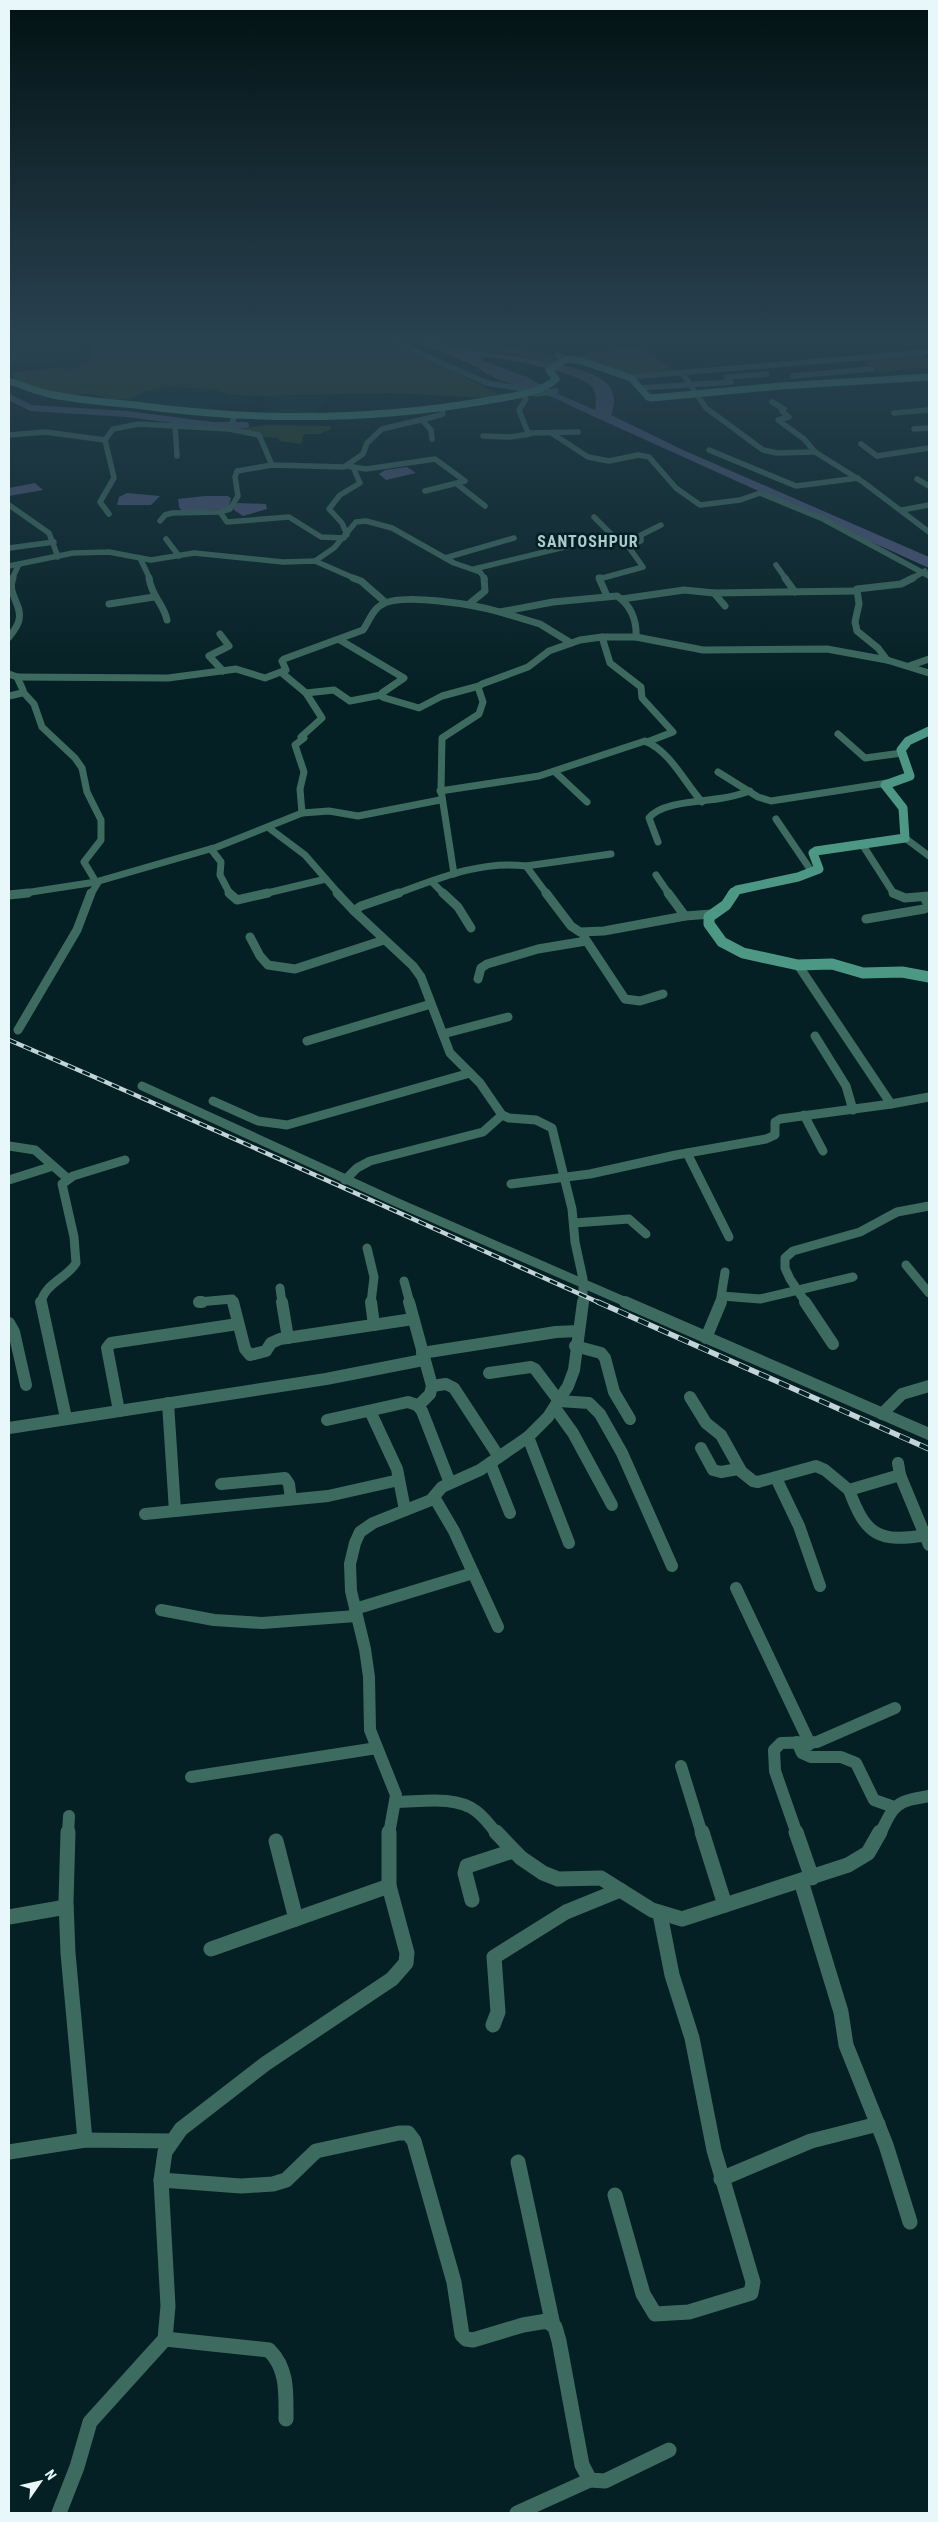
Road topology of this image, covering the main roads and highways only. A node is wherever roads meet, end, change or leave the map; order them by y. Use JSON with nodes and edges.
{"nodes":[{"id":1,"x":929,"y":731,"type":"edge"},
{"id":2,"x":929,"y":977,"type":"edge"}],
"edges":[{"from":1,"to":2,"type":"main road"}]}
